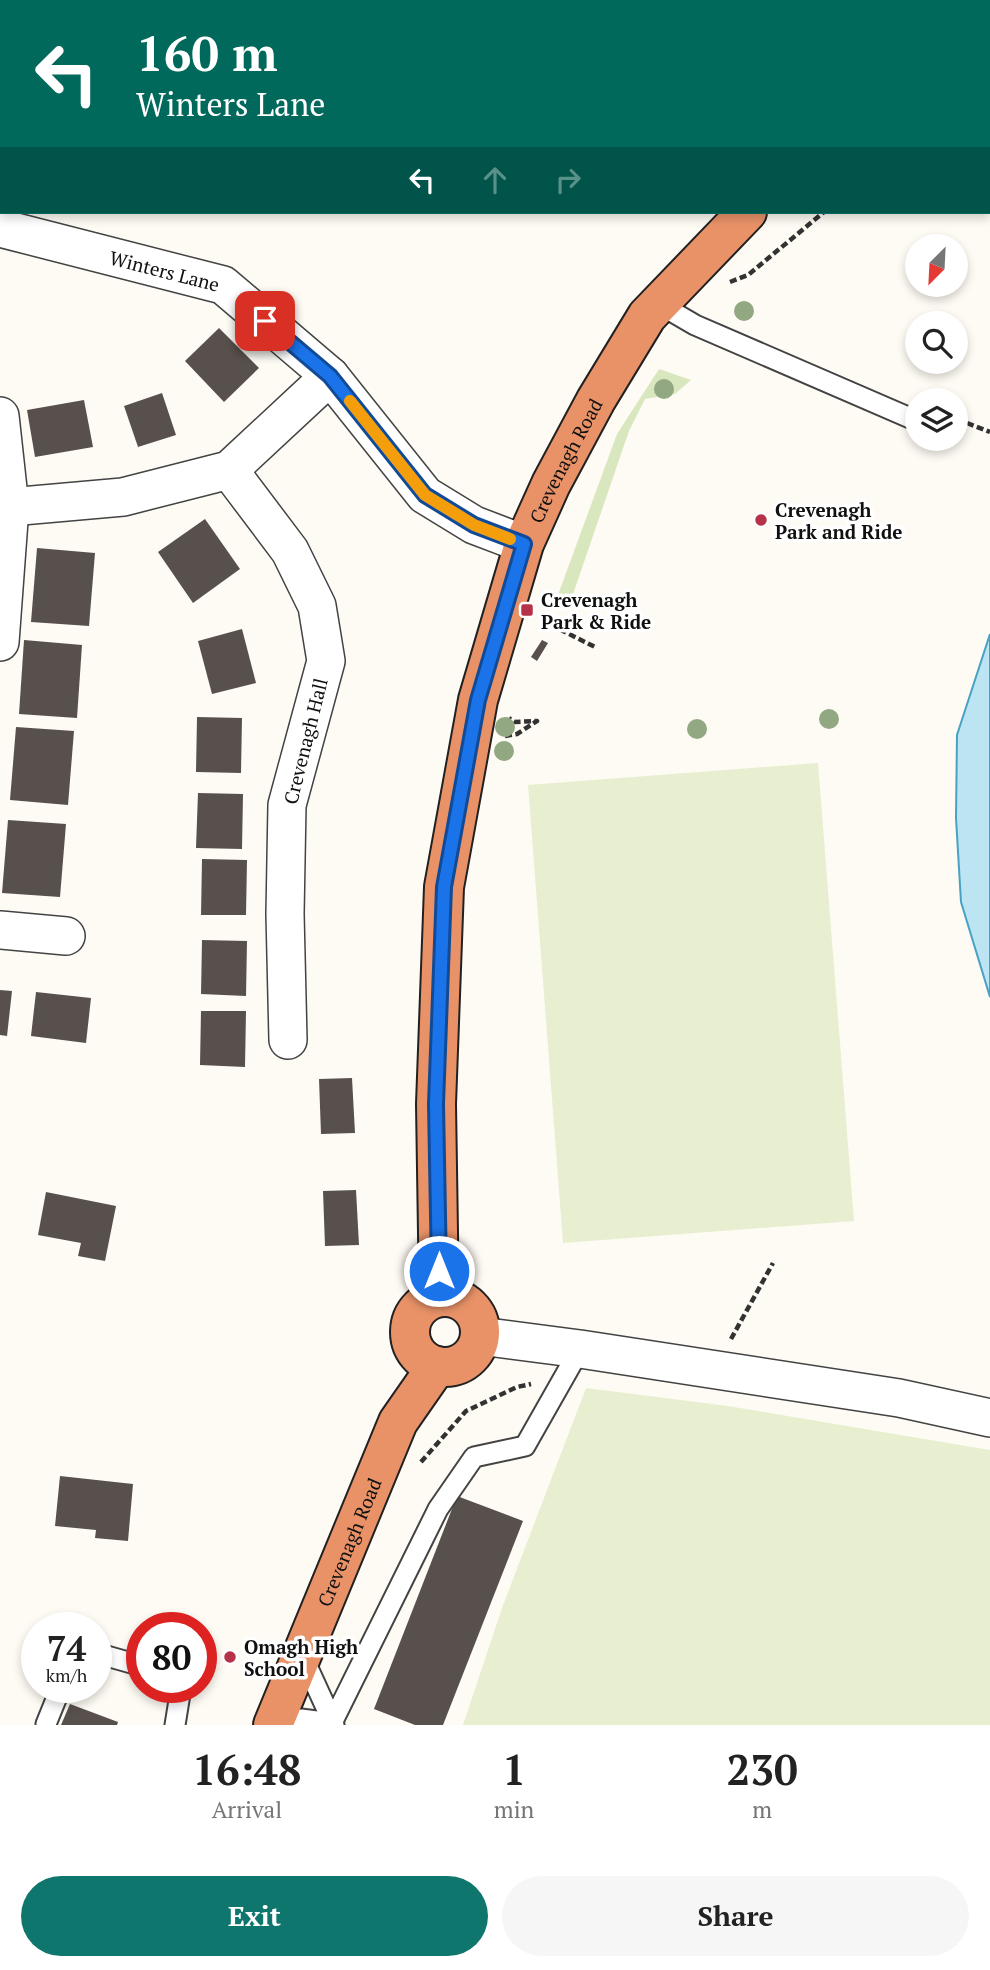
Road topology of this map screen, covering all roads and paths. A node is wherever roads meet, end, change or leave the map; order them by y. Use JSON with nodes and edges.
{"nodes":[{"id":1,"x":745,"y":214,"type":"edge"},
{"id":2,"x":822,"y":214,"type":"edge"},
{"id":3,"x":0,"y":228,"type":"edge"},
{"id":4,"x":728,"y":283,"type":"dead end"},
{"id":5,"x":659,"y":304,"type":"junction"},
{"id":6,"x":330,"y":376,"type":"junction"},
{"id":7,"x":0,"y":416,"type":"edge"},
{"id":8,"x":905,"y":416,"type":"edge"},
{"id":9,"x":968,"y":423,"type":"edge"},
{"id":10,"x":990,"y":432,"type":"edge"},
{"id":11,"x":229,"y":470,"type":"junction"},
{"id":12,"x":10,"y":507,"type":"junction"},
{"id":13,"x":524,"y":544,"type":"junction"},
{"id":14,"x":541,"y":620,"type":"dead end"},
{"id":15,"x":0,"y":642,"type":"edge"},
{"id":16,"x":597,"y":648,"type":"dead end"},
{"id":17,"x":499,"y":712,"type":"dead end"},
{"id":18,"x":504,"y":736,"type":"dead end"},
{"id":19,"x":0,"y":930,"type":"edge"},
{"id":20,"x":66,"y":936,"type":"dead end"},
{"id":21,"x":288,"y":1040,"type":"dead end"},
{"id":22,"x":773,"y":1263,"type":"dead end"},
{"id":23,"x":439,"y":1297,"type":"junction"},
{"id":24,"x":480,"y":1336,"type":"junction"},
{"id":25,"x":580,"y":1349,"type":"junction"},
{"id":26,"x":437,"y":1366,"type":"junction"},
{"id":27,"x":714,"y":1370,"type":"junction"},
{"id":28,"x":561,"y":1380,"type":"junction"},
{"id":29,"x":990,"y":1418,"type":"edge"},
{"id":30,"x":416,"y":1471,"type":"dead end"},
{"id":31,"x":302,"y":1654,"type":"junction"},
{"id":32,"x":55,"y":1703,"type":"edge"},
{"id":33,"x":179,"y":1703,"type":"edge"},
{"id":34,"x":46,"y":1724,"type":"edge"},
{"id":35,"x":333,"y":1724,"type":"edge"},
{"id":36,"x":175,"y":1725,"type":"edge"},
{"id":37,"x":273,"y":1725,"type":"edge"}],
"edges":[{"from":1,"to":5,"type":"highway","name":"Crevenagh Road"},
{"from":2,"to":4,"type":"path"},
{"from":3,"to":6,"type":"street","name":"Winters Lane"},
{"from":5,"to":8,"type":"lane"},
{"from":5,"to":13,"type":"highway","name":"Crevenagh Road"},
{"from":6,"to":11,"type":"street"},
{"from":6,"to":13,"type":"street","name":"Winters Lane"},
{"from":7,"to":12,"type":"street"},
{"from":9,"to":10,"type":"path"},
{"from":11,"to":12,"type":"street"},
{"from":11,"to":21,"type":"street","name":"Crevenagh Hall"},
{"from":12,"to":15,"type":"street"},
{"from":13,"to":23,"type":"highway","name":"Crevenagh Road"},
{"from":14,"to":16,"type":"path"},
{"from":17,"to":18,"type":"path"},
{"from":19,"to":20,"type":"street"},
{"from":22,"to":27,"type":"path"},
{"from":23,"to":24,"type":"highway"},
{"from":23,"to":26,"type":"highway"},
{"from":24,"to":25,"type":"street"},
{"from":24,"to":26,"type":"highway"},
{"from":25,"to":27,"type":"street"},
{"from":25,"to":28,"type":"lane"},
{"from":26,"to":31,"type":"highway","name":"Crevenagh Road"},
{"from":27,"to":29,"type":"street"},
{"from":28,"to":30,"type":"path"},
{"from":28,"to":35,"type":"lane"},
{"from":31,"to":35,"type":"lane"},
{"from":31,"to":37,"type":"highway","name":"Crevenagh Road"},
{"from":32,"to":34,"type":"lane"},
{"from":33,"to":36,"type":"lane"},
{"from":35,"to":37,"type":"lane"}]}
